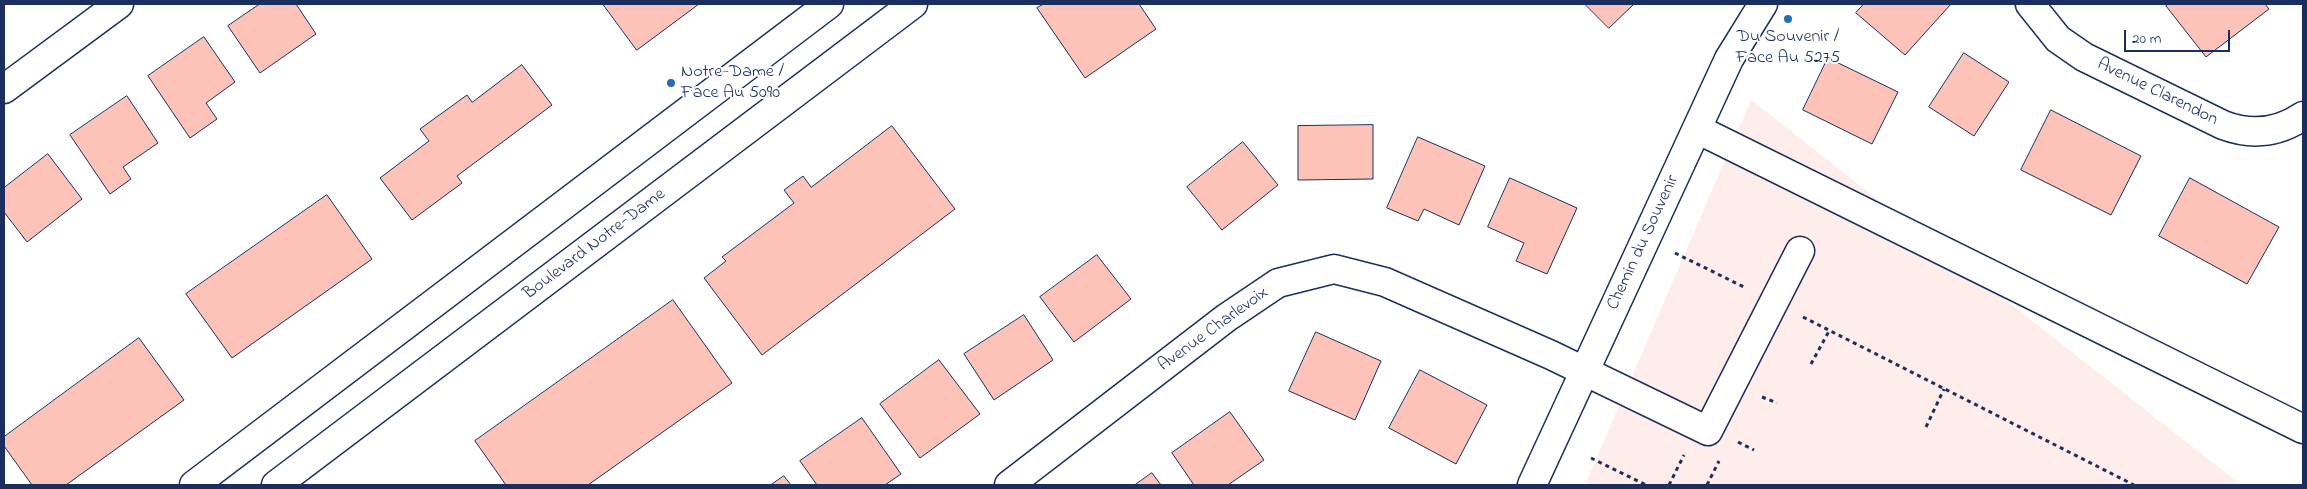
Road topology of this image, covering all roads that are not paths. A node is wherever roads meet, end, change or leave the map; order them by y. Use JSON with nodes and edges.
{"nodes":[{"id":1,"x":119,"y":4,"type":"edge"},
{"id":2,"x":829,"y":4,"type":"edge"},
{"id":3,"x":913,"y":4,"type":"edge"},
{"id":4,"x":1763,"y":4,"type":"edge"},
{"id":5,"x":2030,"y":4,"type":"edge"},
{"id":6,"x":4,"y":90,"type":"edge"},
{"id":7,"x":2303,"y":116,"type":"edge"},
{"id":8,"x":1697,"y":129,"type":"junction"},
{"id":9,"x":1800,"y":251,"type":"dead end"},
{"id":10,"x":1584,"y":371,"type":"junction"},
{"id":11,"x":2303,"y":429,"type":"edge"},
{"id":12,"x":194,"y":485,"type":"edge"},
{"id":13,"x":276,"y":485,"type":"edge"},
{"id":14,"x":1009,"y":485,"type":"edge"},
{"id":15,"x":1532,"y":485,"type":"edge"}],
"edges":[{"from":1,"to":6,"type":"street"},
{"from":2,"to":12,"type":"street"},
{"from":3,"to":13,"type":"street","name":"Boulevard Notre-Dame"},
{"from":4,"to":8,"type":"street","name":"Chemin du Souvenir"},
{"from":5,"to":7,"type":"street","name":"Avenue Clarendon"},
{"from":8,"to":10,"type":"street","name":"Chemin du Souvenir"},
{"from":8,"to":11,"type":"street"},
{"from":9,"to":10,"type":"street","name":"Avenue Charlevoix"},
{"from":10,"to":14,"type":"street","name":"Avenue Charlevoix"},
{"from":10,"to":15,"type":"street","name":"Chemin du Souvenir"}]}
